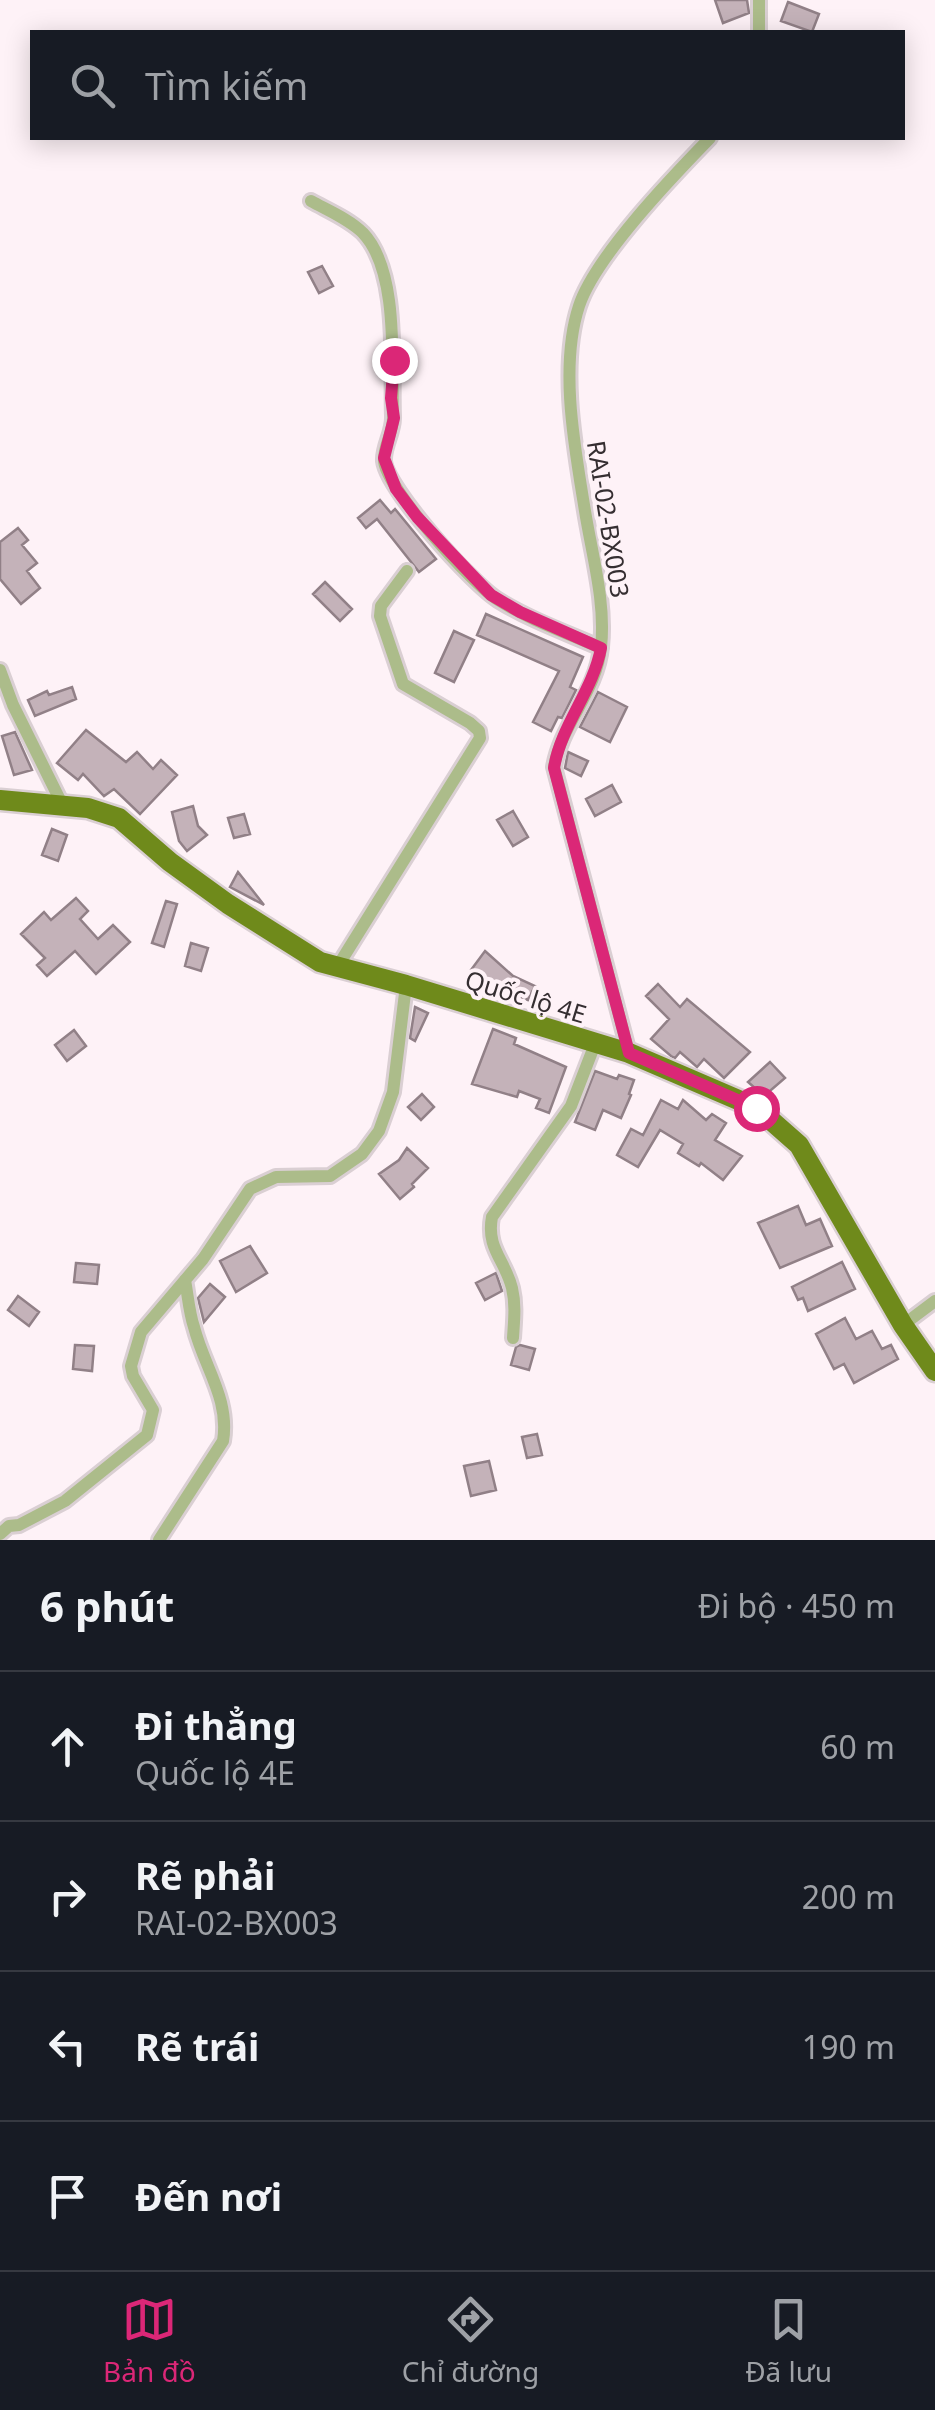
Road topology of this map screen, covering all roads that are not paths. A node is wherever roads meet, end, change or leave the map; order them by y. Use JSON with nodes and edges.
{"nodes":[{"id":1,"x":758,"y":0,"type":"edge"},
{"id":2,"x":759,"y":30,"type":"edge"},
{"id":3,"x":708,"y":140,"type":"edge"},
{"id":4,"x":311,"y":201,"type":"dead end"},
{"id":5,"x":407,"y":571,"type":"dead end"},
{"id":6,"x":601,"y":648,"type":"junction"},
{"id":7,"x":0,"y":670,"type":"edge"},
{"id":8,"x":0,"y":800,"type":"edge"},
{"id":9,"x":63,"y":806,"type":"junction"},
{"id":10,"x":336,"y":969,"type":"junction"},
{"id":11,"x":406,"y":985,"type":"junction"},
{"id":12,"x":595,"y":1044,"type":"junction"},
{"id":13,"x":629,"y":1053,"type":"junction"},
{"id":14,"x":185,"y":1280,"type":"junction"},
{"id":15,"x":935,"y":1301,"type":"edge"},
{"id":16,"x":903,"y":1325,"type":"junction"},
{"id":17,"x":513,"y":1338,"type":"dead end"},
{"id":18,"x":935,"y":1371,"type":"edge"},
{"id":19,"x":0,"y":1534,"type":"edge"},
{"id":20,"x":160,"y":1540,"type":"edge"}],
"edges":[{"from":1,"to":2,"type":"street"},
{"from":3,"to":6,"type":"street","name":"RAI-02-BX003"},
{"from":4,"to":6,"type":"street"},
{"from":5,"to":10,"type":"street"},
{"from":6,"to":13,"type":"street","name":"RAI-02-BX003"},
{"from":7,"to":9,"type":"street"},
{"from":8,"to":9,"type":"main road","name":"Quốc lộ 4E"},
{"from":9,"to":10,"type":"main road","name":"Quốc lộ 4E"},
{"from":10,"to":11,"type":"main road","name":"Quốc lộ 4E"},
{"from":11,"to":12,"type":"main road","name":"Quốc lộ 4E"},
{"from":11,"to":14,"type":"street"},
{"from":12,"to":13,"type":"main road","name":"Quốc lộ 4E"},
{"from":12,"to":17,"type":"street"},
{"from":13,"to":16,"type":"main road","name":"Quốc lộ 4E"},
{"from":14,"to":19,"type":"street"},
{"from":14,"to":20,"type":"street"},
{"from":15,"to":16,"type":"street"},
{"from":16,"to":18,"type":"main road","name":"Quốc lộ 4E"}]}
